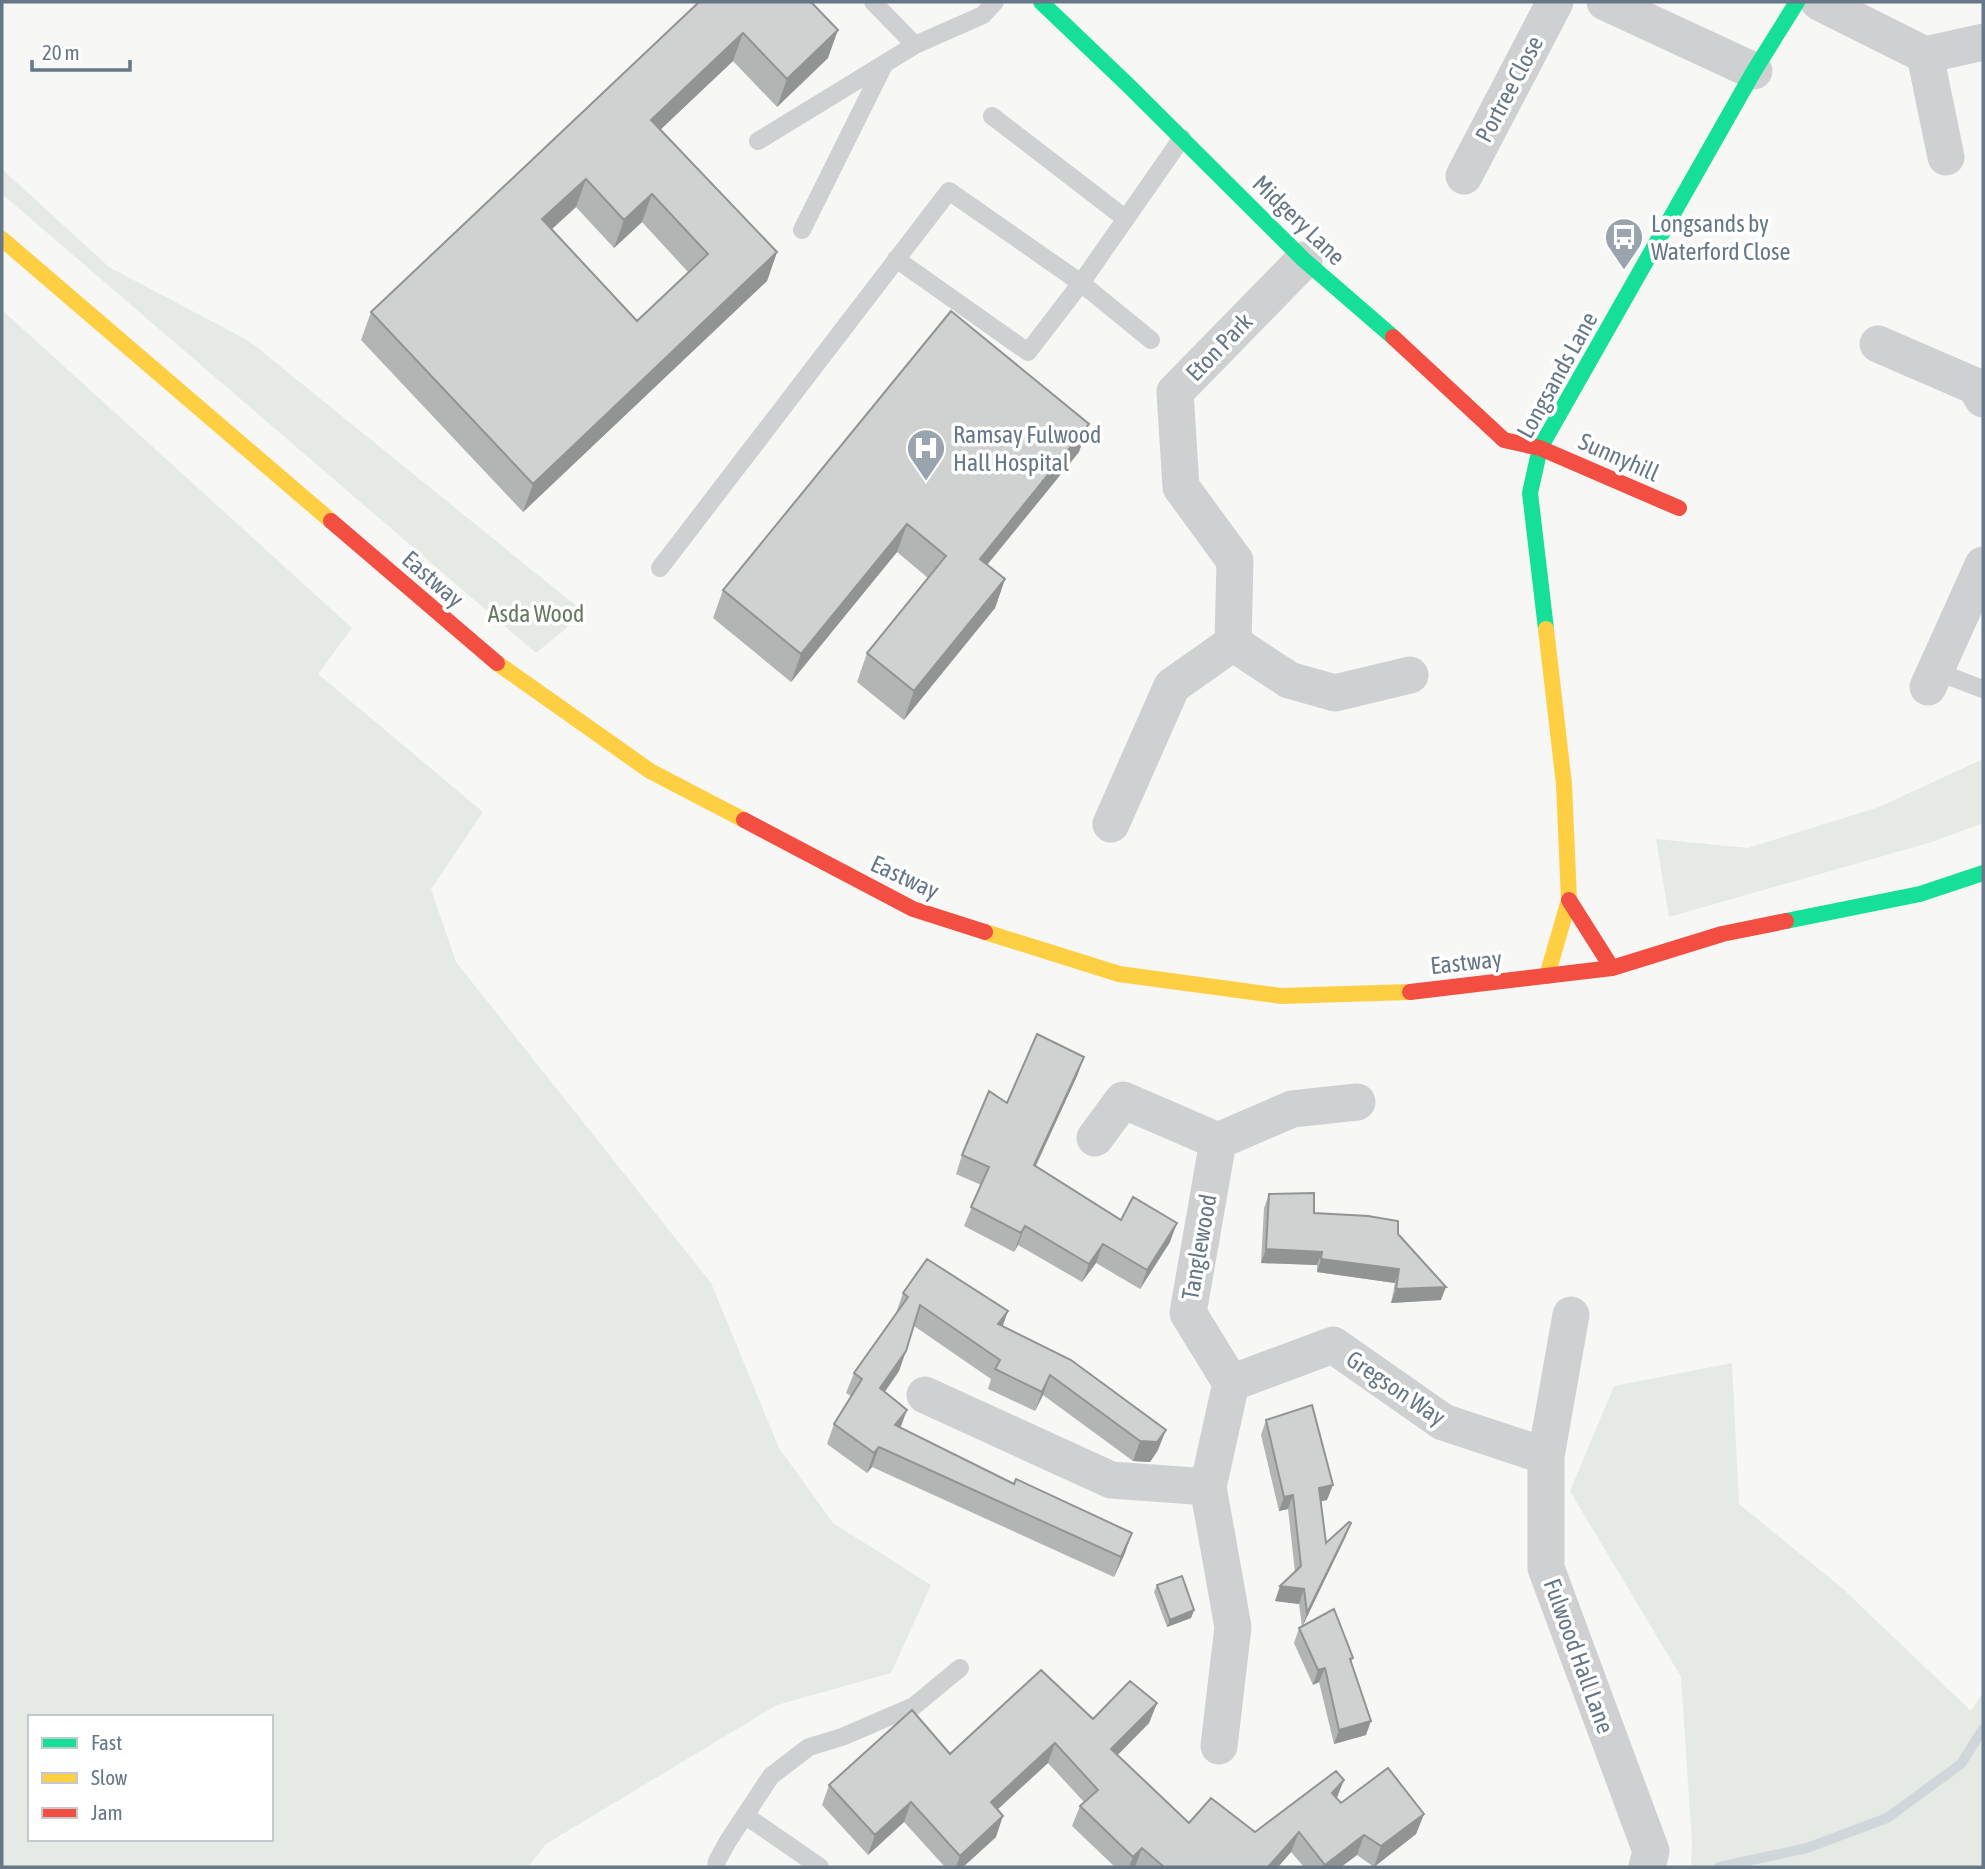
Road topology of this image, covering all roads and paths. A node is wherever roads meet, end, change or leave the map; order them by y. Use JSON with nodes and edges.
{"nodes":[{"id":1,"x":873,"y":2,"type":"edge"},
{"id":2,"x":995,"y":2,"type":"edge"},
{"id":3,"x":1041,"y":2,"type":"edge"},
{"id":4,"x":1555,"y":2,"type":"edge"},
{"id":5,"x":1605,"y":2,"type":"edge"},
{"id":6,"x":1797,"y":2,"type":"edge"},
{"id":7,"x":1819,"y":2,"type":"edge"},
{"id":8,"x":1983,"y":42,"type":"edge"},
{"id":9,"x":915,"y":46,"type":"junction"},
{"id":10,"x":1925,"y":55,"type":"junction"},
{"id":11,"x":885,"y":63,"type":"junction"},
{"id":12,"x":1754,"y":71,"type":"junction"},
{"id":13,"x":992,"y":116,"type":"dead end"},
{"id":14,"x":1182,"y":138,"type":"junction"},
{"id":15,"x":758,"y":141,"type":"dead end"},
{"id":16,"x":1946,"y":157,"type":"dead end"},
{"id":17,"x":1464,"y":176,"type":"dead end"},
{"id":18,"x":1126,"y":219,"type":"junction"},
{"id":19,"x":802,"y":230,"type":"dead end"},
{"id":20,"x":2,"y":239,"type":"edge"},
{"id":21,"x":896,"y":259,"type":"junction"},
{"id":22,"x":1304,"y":260,"type":"junction"},
{"id":23,"x":1081,"y":284,"type":"junction"},
{"id":24,"x":1151,"y":340,"type":"dead end"},
{"id":25,"x":1878,"y":344,"type":"dead end"},
{"id":26,"x":1983,"y":399,"type":"edge"},
{"id":27,"x":1540,"y":448,"type":"junction"},
{"id":28,"x":1679,"y":508,"type":"dead end"},
{"id":29,"x":1983,"y":565,"type":"edge"},
{"id":30,"x":660,"y":568,"type":"dead end"},
{"id":31,"x":1233,"y":643,"type":"junction"},
{"id":32,"x":1410,"y":675,"type":"dead end"},
{"id":33,"x":1932,"y":679,"type":"joint"},
{"id":34,"x":1983,"y":689,"type":"edge"},
{"id":35,"x":1111,"y":824,"type":"dead end"},
{"id":36,"x":1983,"y":873,"type":"edge"},
{"id":37,"x":1569,"y":900,"type":"junction"},
{"id":38,"x":1612,"y":968,"type":"junction"},
{"id":39,"x":1547,"y":976,"type":"junction"},
{"id":40,"x":1357,"y":1102,"type":"dead end"},
{"id":41,"x":1095,"y":1138,"type":"dead end"},
{"id":42,"x":1218,"y":1142,"type":"junction"},
{"id":43,"x":1571,"y":1315,"type":"dead end"},
{"id":44,"x":1231,"y":1383,"type":"junction"},
{"id":45,"x":925,"y":1395,"type":"dead end"},
{"id":46,"x":1546,"y":1456,"type":"junction"},
{"id":47,"x":1209,"y":1487,"type":"junction"},
{"id":48,"x":960,"y":1668,"type":"dead end"},
{"id":49,"x":1219,"y":1746,"type":"dead end"},
{"id":50,"x":746,"y":1816,"type":"junction"},
{"id":51,"x":716,"y":1867,"type":"edge"},
{"id":52,"x":820,"y":1867,"type":"edge"},
{"id":53,"x":1647,"y":1867,"type":"edge"}],
"edges":[{"from":1,"to":9,"type":"lane"},
{"from":2,"to":9,"type":"lane"},
{"from":3,"to":14,"type":"main road","name":"Midgery Lane"},
{"from":4,"to":17,"type":"street","name":"Portree Close"},
{"from":5,"to":12,"type":"street"},
{"from":6,"to":12,"type":"main road","name":"Longsands Lane"},
{"from":7,"to":10,"type":"street"},
{"from":8,"to":10,"type":"street"},
{"from":9,"to":11,"type":"lane"},
{"from":10,"to":16,"type":"street"},
{"from":11,"to":15,"type":"lane"},
{"from":11,"to":19,"type":"lane"},
{"from":12,"to":27,"type":"main road","name":"Longsands Lane"},
{"from":13,"to":18,"type":"lane"},
{"from":14,"to":18,"type":"lane"},
{"from":14,"to":22,"type":"main road","name":"Midgery Lane"},
{"from":18,"to":23,"type":"lane"},
{"from":20,"to":39,"type":"main road","name":"Eastway"},
{"from":21,"to":23,"type":"lane"},
{"from":21,"to":23,"type":"lane"},
{"from":21,"to":30,"type":"lane"},
{"from":22,"to":27,"type":"main road","name":"Midgery Lane"},
{"from":22,"to":31,"type":"street","name":"Eton Park"},
{"from":23,"to":24,"type":"lane"},
{"from":25,"to":26,"type":"street"},
{"from":27,"to":28,"type":"main road","name":"Sunnyhill"},
{"from":27,"to":37,"type":"main road","name":"Longsands Lane"},
{"from":29,"to":33,"type":"street"},
{"from":31,"to":32,"type":"street"},
{"from":31,"to":35,"type":"street"},
{"from":33,"to":34,"type":"lane"},
{"from":36,"to":38,"type":"main road","name":"Eastway"},
{"from":37,"to":38,"type":"main road","name":"Longsands Lane"},
{"from":37,"to":39,"type":"main road","name":"Longsands Lane"},
{"from":38,"to":39,"type":"main road","name":"Eastway"},
{"from":40,"to":42,"type":"street"},
{"from":41,"to":42,"type":"street"},
{"from":42,"to":44,"type":"street","name":"Tanglewood"},
{"from":43,"to":46,"type":"street","name":"Fulwood Hall Lane"},
{"from":44,"to":46,"type":"street","name":"Gregson Way"},
{"from":44,"to":47,"type":"street"},
{"from":45,"to":47,"type":"street"},
{"from":46,"to":53,"type":"street","name":"Fulwood Hall Lane"},
{"from":47,"to":49,"type":"street"},
{"from":48,"to":50,"type":"lane"},
{"from":50,"to":51,"type":"lane"},
{"from":50,"to":52,"type":"lane"}]}
